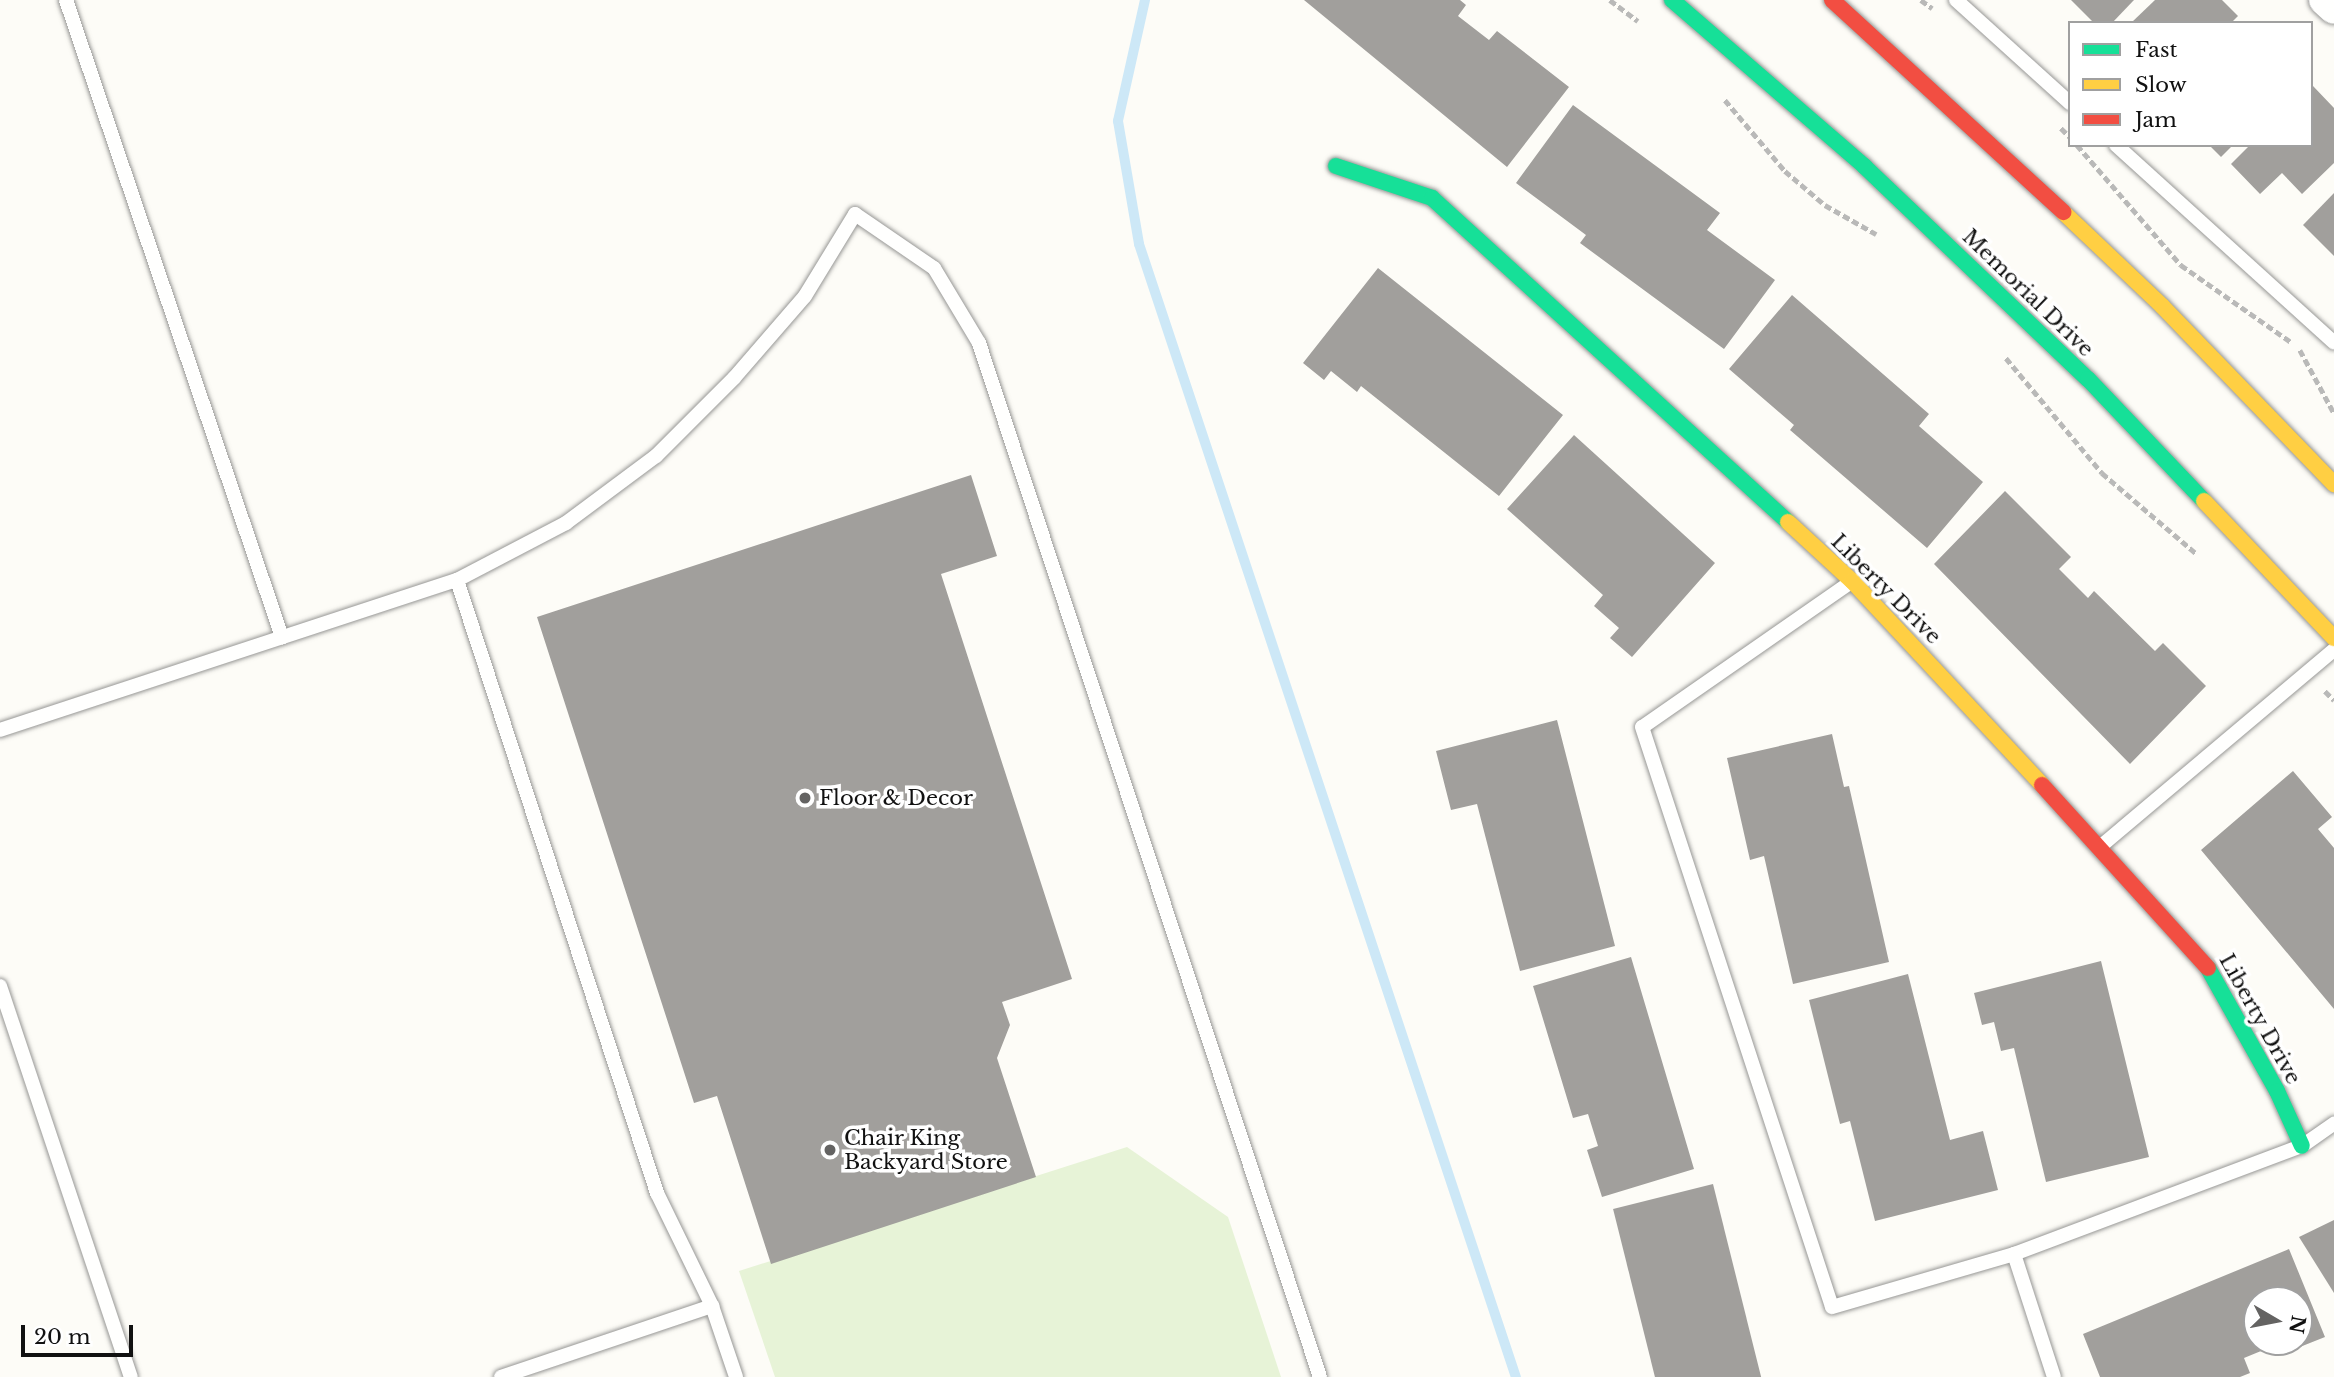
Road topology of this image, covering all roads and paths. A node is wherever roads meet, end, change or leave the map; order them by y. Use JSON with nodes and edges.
{"nodes":[{"id":1,"x":66,"y":0,"type":"edge"},
{"id":2,"x":1610,"y":0,"type":"edge"},
{"id":3,"x":1672,"y":0,"type":"edge"},
{"id":4,"x":1832,"y":0,"type":"edge"},
{"id":5,"x":1956,"y":0,"type":"edge"},
{"id":6,"x":2324,"y":0,"type":"edge"},
{"id":7,"x":2334,"y":9,"type":"edge"},
{"id":8,"x":1643,"y":25,"type":"dead end"},
{"id":9,"x":1722,"y":96,"type":"dead end"},
{"id":10,"x":2068,"y":101,"type":"edge"},
{"id":11,"x":2079,"y":147,"type":"edge"},
{"id":12,"x":2118,"y":147,"type":"edge"},
{"id":13,"x":1336,"y":166,"type":"dead end"},
{"id":14,"x":1883,"y":239,"type":"dead end"},
{"id":15,"x":2334,"y":343,"type":"edge"},
{"id":16,"x":2004,"y":356,"type":"dead end"},
{"id":17,"x":2334,"y":413,"type":"edge"},
{"id":18,"x":2334,"y":484,"type":"edge"},
{"id":19,"x":2204,"y":561,"type":"dead end"},
{"id":20,"x":457,"y":580,"type":"junction"},
{"id":21,"x":1852,"y":580,"type":"junction"},
{"id":22,"x":282,"y":637,"type":"junction"},
{"id":23,"x":2334,"y":638,"type":"edge"},
{"id":24,"x":2334,"y":650,"type":"edge"},
{"id":25,"x":2308,"y":672,"type":"junction"},
{"id":26,"x":2334,"y":701,"type":"edge"},
{"id":27,"x":0,"y":730,"type":"edge"},
{"id":28,"x":2101,"y":846,"type":"junction"},
{"id":29,"x":0,"y":986,"type":"edge"},
{"id":30,"x":2334,"y":1124,"type":"edge"},
{"id":31,"x":2302,"y":1146,"type":"junction"},
{"id":32,"x":2014,"y":1254,"type":"junction"},
{"id":33,"x":712,"y":1306,"type":"junction"},
{"id":34,"x":131,"y":1377,"type":"edge"},
{"id":35,"x":501,"y":1377,"type":"edge"},
{"id":36,"x":736,"y":1377,"type":"edge"},
{"id":37,"x":1320,"y":1377,"type":"edge"},
{"id":38,"x":2053,"y":1377,"type":"edge"}],
"edges":[{"from":1,"to":22,"type":"lane"},
{"from":2,"to":8,"type":"path"},
{"from":3,"to":23,"type":"street","name":"Memorial Drive"},
{"from":4,"to":18,"type":"street"},
{"from":5,"to":10,"type":"lane"},
{"from":6,"to":7,"type":"street"},
{"from":9,"to":14,"type":"path"},
{"from":11,"to":17,"type":"path"},
{"from":12,"to":15,"type":"lane"},
{"from":13,"to":21,"type":"street","name":"Liberty Drive"},
{"from":16,"to":19,"type":"path"},
{"from":20,"to":22,"type":"lane"},
{"from":20,"to":33,"type":"lane"},
{"from":20,"to":37,"type":"lane"},
{"from":21,"to":28,"type":"street","name":"Liberty Drive"},
{"from":21,"to":32,"type":"lane"},
{"from":22,"to":27,"type":"lane"},
{"from":24,"to":25,"type":"lane"},
{"from":25,"to":26,"type":"path"},
{"from":25,"to":28,"type":"lane"},
{"from":28,"to":31,"type":"street","name":"Liberty Drive"},
{"from":29,"to":34,"type":"lane"},
{"from":30,"to":31,"type":"lane"},
{"from":31,"to":32,"type":"lane"},
{"from":32,"to":38,"type":"lane"},
{"from":33,"to":35,"type":"lane"},
{"from":33,"to":36,"type":"lane"}]}
